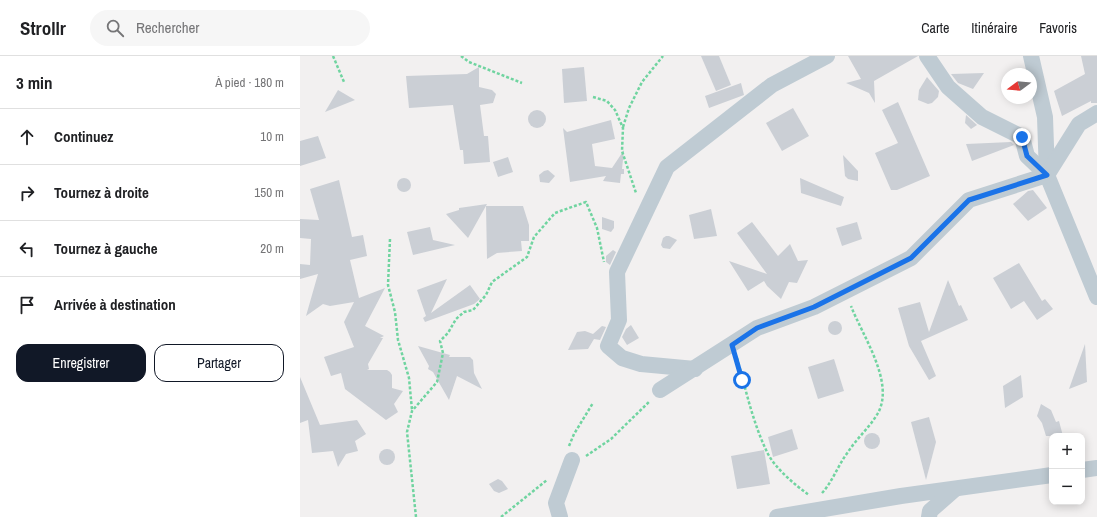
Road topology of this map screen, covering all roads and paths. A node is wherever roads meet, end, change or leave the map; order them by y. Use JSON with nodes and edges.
{"nodes":[{"id":1,"x":333,"y":56,"type":"edge"},
{"id":2,"x":460,"y":56,"type":"edge"},
{"id":3,"x":663,"y":56,"type":"edge"},
{"id":4,"x":827,"y":56,"type":"edge"},
{"id":5,"x":927,"y":56,"type":"edge"},
{"id":6,"x":1031,"y":56,"type":"edge"},
{"id":7,"x":344,"y":82,"type":"dead end"},
{"id":8,"x":522,"y":83,"type":"dead end"},
{"id":9,"x":593,"y":97,"type":"dead end"},
{"id":10,"x":1097,"y":113,"type":"edge"},
{"id":11,"x":622,"y":128,"type":"junction"},
{"id":12,"x":1047,"y":175,"type":"junction"},
{"id":13,"x":644,"y":214,"type":"junction"},
{"id":14,"x":390,"y":239,"type":"dead end"},
{"id":15,"x":617,"y":272,"type":"junction"},
{"id":16,"x":846,"y":291,"type":"junction"},
{"id":17,"x":1097,"y":296,"type":"edge"},
{"id":18,"x":732,"y":345,"type":"junction"},
{"id":19,"x":695,"y":370,"type":"junction"},
{"id":20,"x":660,"y":390,"type":"dead end"},
{"id":21,"x":593,"y":403,"type":"dead end"},
{"id":22,"x":412,"y":411,"type":"junction"},
{"id":23,"x":570,"y":454,"type":"joint"},
{"id":24,"x":1097,"y":468,"type":"edge"},
{"id":25,"x":1085,"y":470,"type":"edge"},
{"id":26,"x":1049,"y":475,"type":"edge"},
{"id":27,"x":954,"y":490,"type":"junction"},
{"id":28,"x":820,"y":504,"type":"junction"},
{"id":29,"x":416,"y":517,"type":"edge"},
{"id":30,"x":560,"y":517,"type":"edge"},
{"id":31,"x":776,"y":517,"type":"edge"},
{"id":32,"x":929,"y":517,"type":"edge"}],
"edges":[{"from":1,"to":7,"type":"path"},
{"from":2,"to":8,"type":"path"},
{"from":3,"to":11,"type":"path"},
{"from":4,"to":13,"type":"street"},
{"from":5,"to":12,"type":"street"},
{"from":6,"to":12,"type":"street"},
{"from":9,"to":11,"type":"path"},
{"from":10,"to":12,"type":"street"},
{"from":11,"to":13,"type":"path"},
{"from":12,"to":16,"type":"street"},
{"from":12,"to":17,"type":"street"},
{"from":13,"to":15,"type":"street"},
{"from":14,"to":22,"type":"path"},
{"from":15,"to":19,"type":"street"},
{"from":15,"to":22,"type":"path"},
{"from":16,"to":18,"type":"street"},
{"from":16,"to":28,"type":"path"},
{"from":18,"to":19,"type":"street"},
{"from":18,"to":28,"type":"path"},
{"from":19,"to":20,"type":"street"},
{"from":21,"to":23,"type":"path"},
{"from":22,"to":29,"type":"path"},
{"from":23,"to":30,"type":"street"},
{"from":24,"to":25,"type":"street"},
{"from":26,"to":27,"type":"street"},
{"from":27,"to":28,"type":"street"},
{"from":27,"to":32,"type":"street"},
{"from":28,"to":31,"type":"street"}]}
